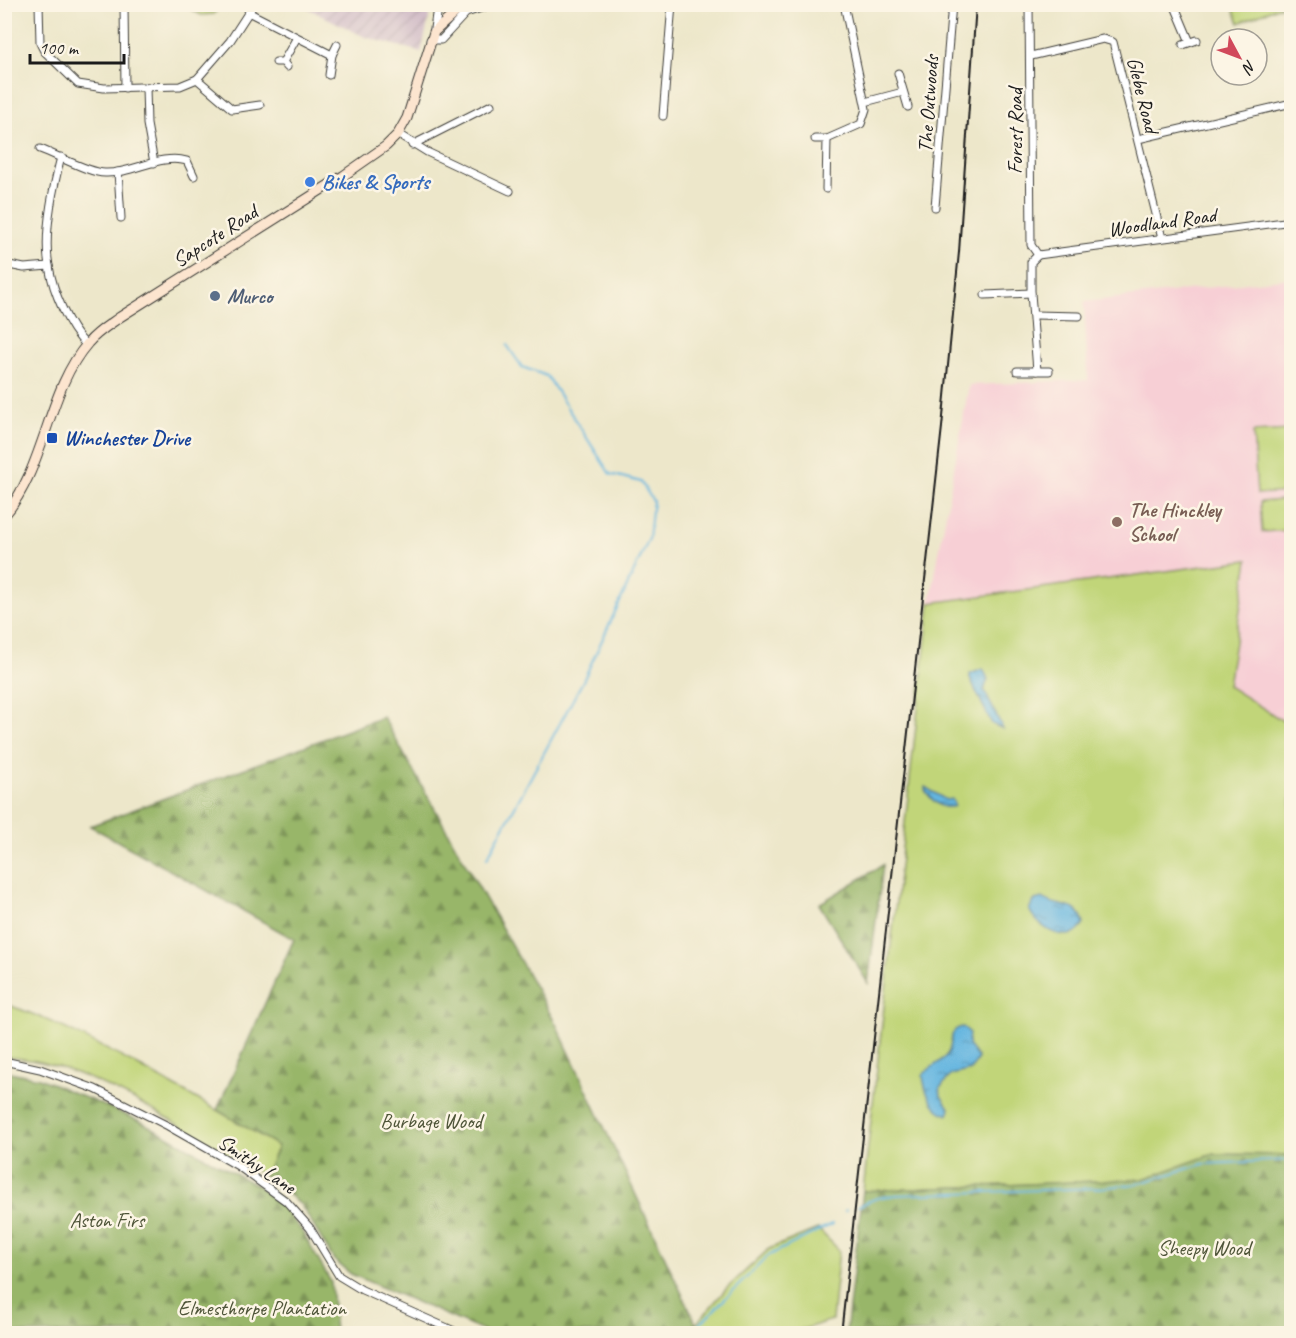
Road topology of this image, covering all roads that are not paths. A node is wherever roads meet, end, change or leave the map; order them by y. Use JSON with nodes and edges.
{"nodes":[{"id":1,"x":39,"y":4,"type":"edge"},
{"id":2,"x":124,"y":4,"type":"edge"},
{"id":3,"x":254,"y":4,"type":"edge"},
{"id":4,"x":438,"y":4,"type":"edge"},
{"id":5,"x":494,"y":4,"type":"edge"},
{"id":6,"x":556,"y":4,"type":"edge"},
{"id":7,"x":573,"y":4,"type":"edge"},
{"id":8,"x":672,"y":4,"type":"edge"},
{"id":9,"x":844,"y":4,"type":"edge"},
{"id":10,"x":952,"y":4,"type":"edge"},
{"id":11,"x":1029,"y":4,"type":"edge"},
{"id":12,"x":1174,"y":4,"type":"edge"},
{"id":13,"x":463,"y":5,"type":"edge"},
{"id":14,"x":250,"y":13,"type":"junction"},
{"id":15,"x":432,"y":36,"type":"junction"},
{"id":16,"x":296,"y":39,"type":"junction"},
{"id":17,"x":1190,"y":42,"type":"dead end"},
{"id":18,"x":336,"y":45,"type":"dead end"},
{"id":19,"x":332,"y":55,"type":"junction"},
{"id":20,"x":1031,"y":56,"type":"junction"},
{"id":21,"x":282,"y":64,"type":"dead end"},
{"id":22,"x":898,"y":73,"type":"dead end"},
{"id":23,"x":329,"y":75,"type":"dead end"},
{"id":24,"x":197,"y":79,"type":"junction"},
{"id":25,"x":146,"y":87,"type":"junction"},
{"id":26,"x":125,"y":88,"type":"junction"},
{"id":27,"x":903,"y":92,"type":"junction"},
{"id":28,"x":865,"y":102,"type":"junction"},
{"id":29,"x":1292,"y":103,"type":"edge"},
{"id":30,"x":260,"y":105,"type":"dead end"},
{"id":31,"x":491,"y":105,"type":"dead end"},
{"id":32,"x":908,"y":107,"type":"dead end"},
{"id":33,"x":663,"y":116,"type":"dead end"},
{"id":34,"x":398,"y":134,"type":"junction"},
{"id":35,"x":815,"y":139,"type":"dead end"},
{"id":36,"x":827,"y":139,"type":"junction"},
{"id":37,"x":1138,"y":139,"type":"junction"},
{"id":38,"x":412,"y":145,"type":"junction"},
{"id":39,"x":40,"y":149,"type":"dead end"},
{"id":40,"x":62,"y":157,"type":"junction"},
{"id":41,"x":154,"y":163,"type":"junction"},
{"id":42,"x":118,"y":172,"type":"junction"},
{"id":43,"x":194,"y":177,"type":"dead end"},
{"id":44,"x":825,"y":189,"type":"dead end"},
{"id":45,"x":510,"y":191,"type":"dead end"},
{"id":46,"x":935,"y":207,"type":"dead end"},
{"id":47,"x":121,"y":218,"type":"dead end"},
{"id":48,"x":1292,"y":221,"type":"edge"},
{"id":49,"x":1162,"y":238,"type":"junction"},
{"id":50,"x":1038,"y":255,"type":"junction"},
{"id":51,"x":4,"y":264,"type":"edge"},
{"id":52,"x":49,"y":266,"type":"junction"},
{"id":53,"x":1031,"y":293,"type":"junction"},
{"id":54,"x":985,"y":296,"type":"dead end"},
{"id":55,"x":1034,"y":315,"type":"junction"},
{"id":56,"x":1079,"y":316,"type":"dead end"},
{"id":57,"x":86,"y":345,"type":"junction"},
{"id":58,"x":1017,"y":371,"type":"dead end"},
{"id":59,"x":1037,"y":371,"type":"junction"},
{"id":60,"x":1049,"y":371,"type":"dead end"},
{"id":61,"x":4,"y":516,"type":"edge"},
{"id":62,"x":4,"y":1061,"type":"edge"},
{"id":63,"x":461,"y":1334,"type":"edge"}],
"edges":[{"from":1,"to":26,"type":"street"},
{"from":2,"to":26,"type":"street"},
{"from":3,"to":14,"type":"street"},
{"from":4,"to":15,"type":"street"},
{"from":5,"to":15,"type":"street"},
{"from":6,"to":7,"type":"street"},
{"from":8,"to":33,"type":"street"},
{"from":9,"to":28,"type":"street"},
{"from":10,"to":46,"type":"street","name":"The Outwoods"},
{"from":11,"to":20,"type":"street","name":"Forest Road"},
{"from":12,"to":17,"type":"street"},
{"from":13,"to":15,"type":"main road","name":"Sapcote Road"},
{"from":14,"to":16,"type":"street"},
{"from":14,"to":24,"type":"street"},
{"from":15,"to":34,"type":"main road","name":"Sapcote Road"},
{"from":16,"to":19,"type":"street"},
{"from":16,"to":21,"type":"street"},
{"from":18,"to":19,"type":"street"},
{"from":19,"to":23,"type":"street"},
{"from":20,"to":37,"type":"street","name":"Glebe Road"},
{"from":20,"to":50,"type":"street","name":"Forest Road"},
{"from":22,"to":27,"type":"street"},
{"from":24,"to":25,"type":"street"},
{"from":24,"to":30,"type":"street"},
{"from":25,"to":26,"type":"street"},
{"from":25,"to":41,"type":"street"},
{"from":27,"to":28,"type":"street"},
{"from":27,"to":32,"type":"street"},
{"from":28,"to":36,"type":"street"},
{"from":29,"to":37,"type":"street"},
{"from":31,"to":38,"type":"street"},
{"from":34,"to":38,"type":"street"},
{"from":34,"to":57,"type":"main road","name":"Sapcote Road"},
{"from":35,"to":36,"type":"street"},
{"from":36,"to":44,"type":"street"},
{"from":37,"to":49,"type":"street","name":"Glebe Road"},
{"from":38,"to":45,"type":"street"},
{"from":39,"to":40,"type":"street"},
{"from":40,"to":42,"type":"street"},
{"from":40,"to":52,"type":"street"},
{"from":41,"to":42,"type":"street"},
{"from":41,"to":43,"type":"street"},
{"from":42,"to":47,"type":"street"},
{"from":48,"to":49,"type":"street","name":"Woodland Road"},
{"from":49,"to":50,"type":"street","name":"Woodland Road"},
{"from":50,"to":53,"type":"street"},
{"from":51,"to":52,"type":"street"},
{"from":52,"to":57,"type":"street"},
{"from":53,"to":54,"type":"street"},
{"from":53,"to":55,"type":"street"},
{"from":55,"to":56,"type":"street"},
{"from":55,"to":59,"type":"street"},
{"from":57,"to":61,"type":"main road","name":"Sapcote Road"},
{"from":58,"to":59,"type":"street"},
{"from":59,"to":60,"type":"street"},
{"from":62,"to":63,"type":"street","name":"Smithy Lane"}]}
